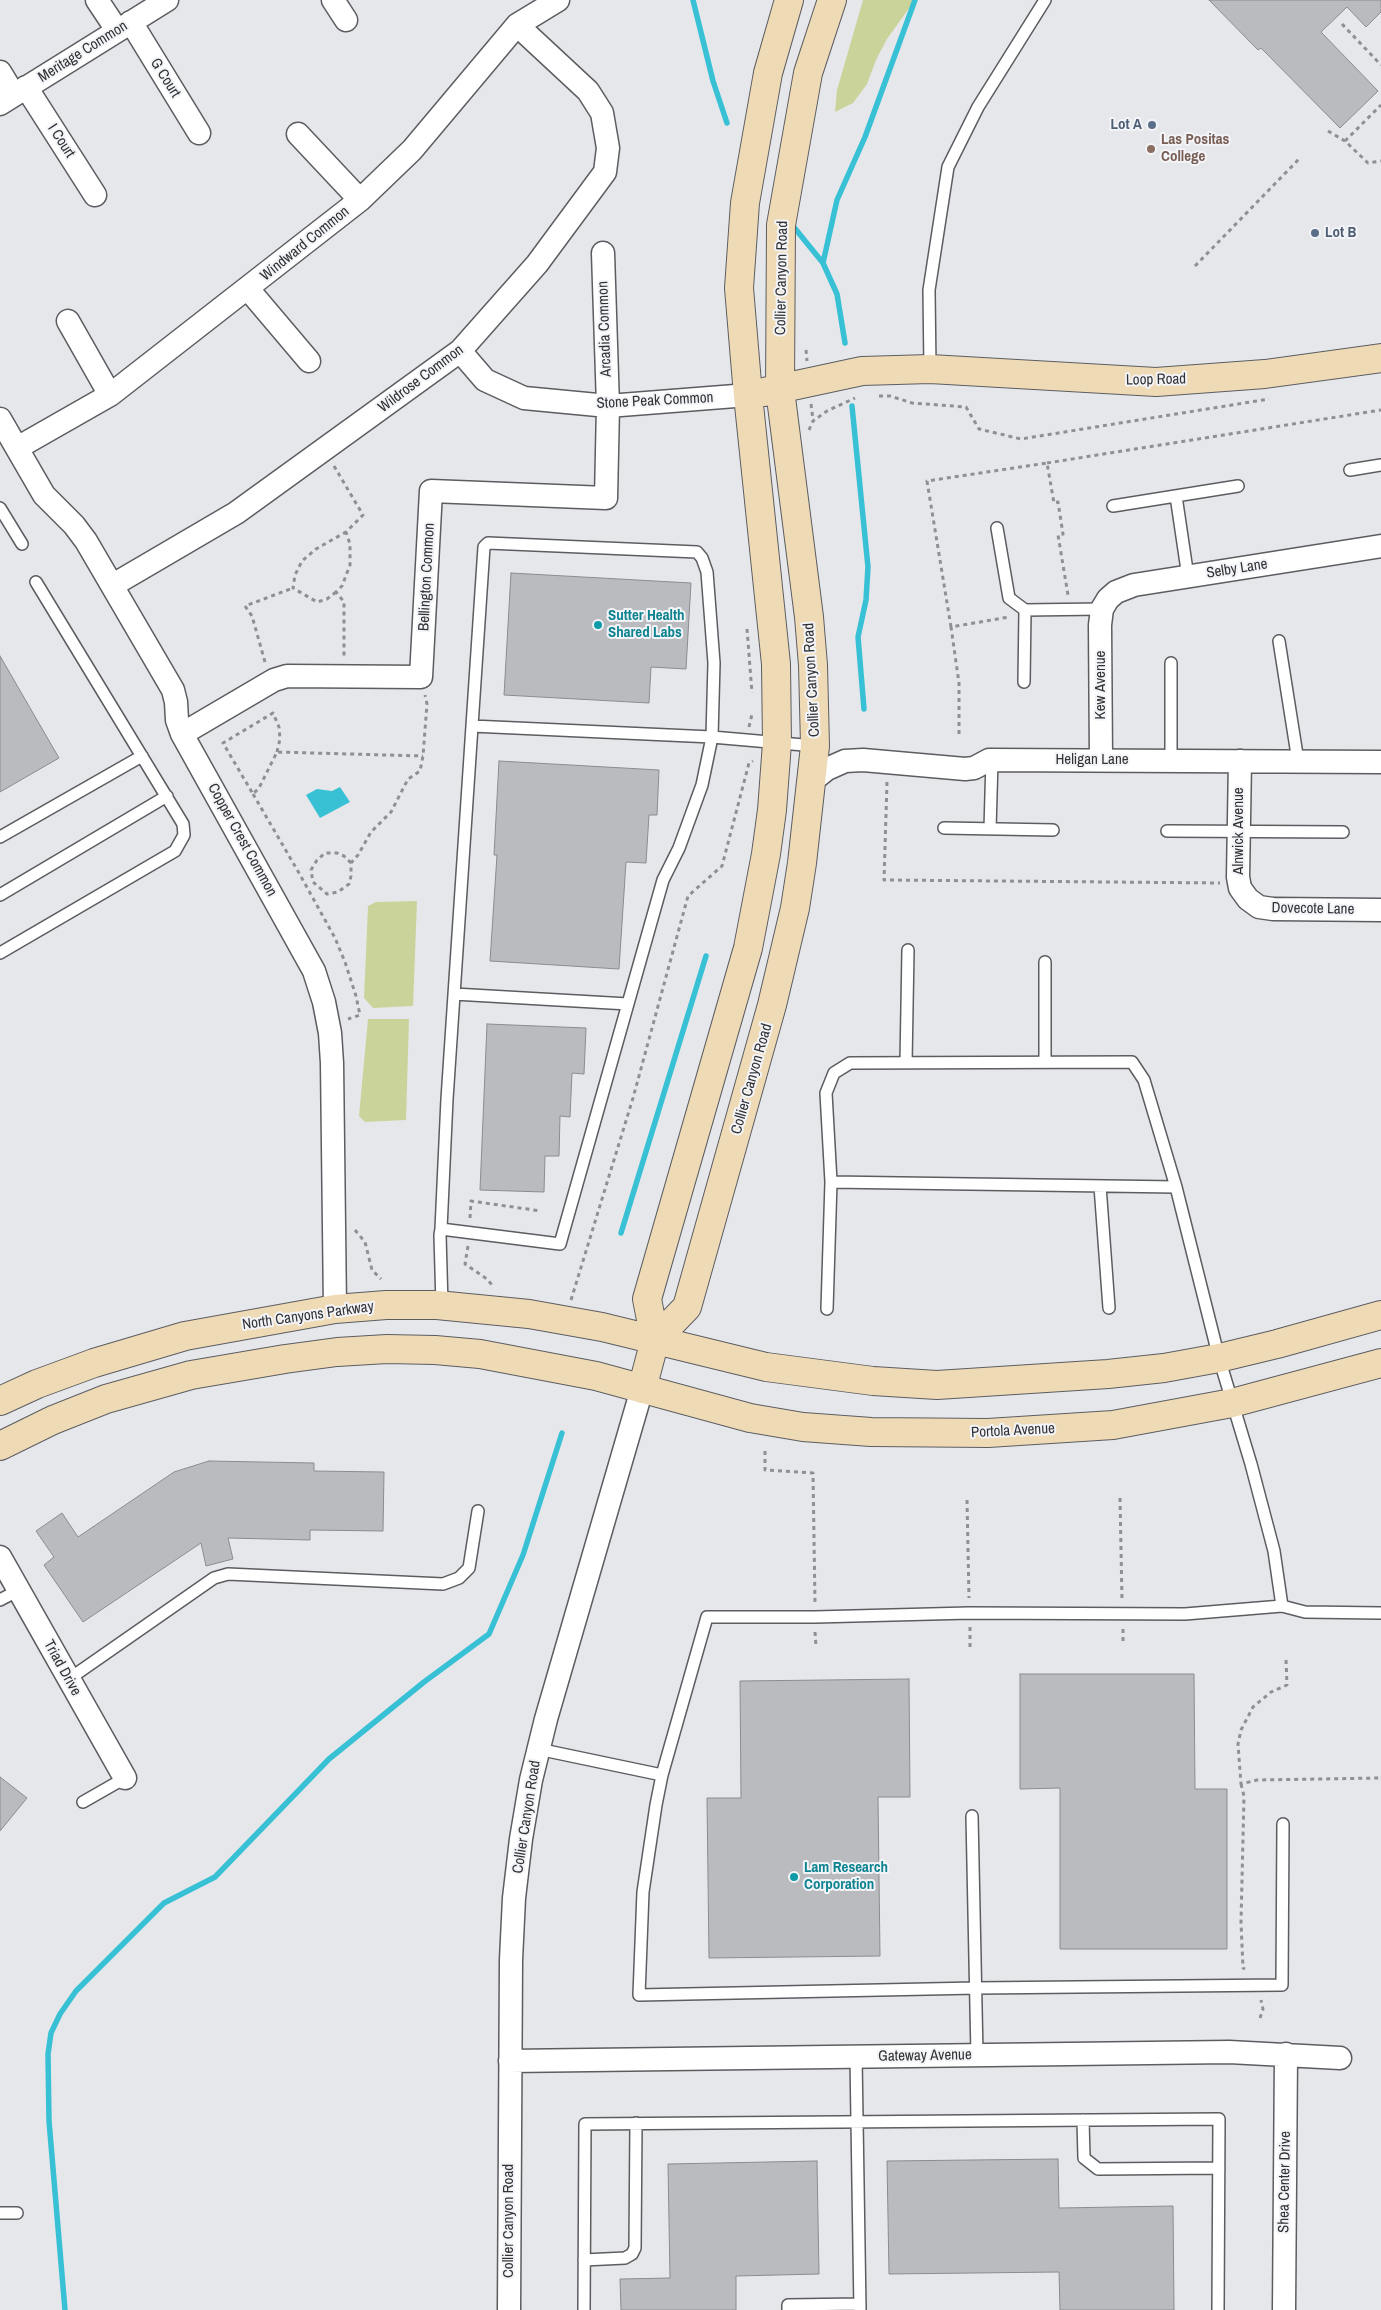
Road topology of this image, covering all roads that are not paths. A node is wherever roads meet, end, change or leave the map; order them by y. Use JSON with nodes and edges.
{"nodes":[{"id":1,"x":98,"y":0,"type":"edge"},
{"id":2,"x":167,"y":0,"type":"edge"},
{"id":3,"x":333,"y":0,"type":"edge"},
{"id":4,"x":558,"y":0,"type":"edge"},
{"id":5,"x":789,"y":0,"type":"edge"},
{"id":6,"x":832,"y":0,"type":"edge"},
{"id":7,"x":1045,"y":0,"type":"edge"},
{"id":8,"x":346,"y":20,"type":"dead end"},
{"id":9,"x":517,"y":25,"type":"junction"},
{"id":10,"x":124,"y":26,"type":"junction"},
{"id":11,"x":0,"y":72,"type":"edge"},
{"id":12,"x":14,"y":95,"type":"edge"},
{"id":13,"x":199,"y":133,"type":"dead end"},
{"id":14,"x":298,"y":134,"type":"dead end"},
{"id":15,"x":95,"y":195,"type":"dead end"},
{"id":16,"x":360,"y":200,"type":"junction"},
{"id":17,"x":602,"y":253,"type":"dead end"},
{"id":18,"x":248,"y":289,"type":"junction"},
{"id":19,"x":68,"y":321,"type":"dead end"},
{"id":20,"x":460,"y":351,"type":"junction"},
{"id":21,"x":1381,"y":358,"type":"edge"},
{"id":22,"x":309,"y":361,"type":"dead end"},
{"id":23,"x":930,"y":369,"type":"junction"},
{"id":24,"x":780,"y":390,"type":"junction"},
{"id":25,"x":110,"y":395,"type":"junction"},
{"id":26,"x":748,"y":395,"type":"junction"},
{"id":27,"x":608,"y":406,"type":"junction"},
{"id":28,"x":0,"y":419,"type":"edge"},
{"id":29,"x":17,"y":448,"type":"junction"},
{"id":30,"x":1381,"y":465,"type":"edge"},
{"id":31,"x":1350,"y":470,"type":"dead end"},
{"id":32,"x":1238,"y":486,"type":"dead end"},
{"id":33,"x":1176,"y":496,"type":"junction"},
{"id":34,"x":1113,"y":506,"type":"dead end"},
{"id":35,"x":0,"y":508,"type":"edge"},
{"id":36,"x":998,"y":528,"type":"dead end"},
{"id":37,"x":22,"y":544,"type":"dead end"},
{"id":38,"x":1381,"y":546,"type":"edge"},
{"id":39,"x":1188,"y":576,"type":"junction"},
{"id":40,"x":36,"y":582,"type":"dead end"},
{"id":41,"x":113,"y":586,"type":"junction"},
{"id":42,"x":1102,"y":609,"type":"junction"},
{"id":43,"x":1025,"y":612,"type":"junction"},
{"id":44,"x":1279,"y":640,"type":"dead end"},
{"id":45,"x":1171,"y":663,"type":"dead end"},
{"id":46,"x":1024,"y":682,"type":"dead end"},
{"id":47,"x":472,"y":726,"type":"junction"},
{"id":48,"x":182,"y":734,"type":"junction"},
{"id":49,"x":712,"y":737,"type":"junction"},
{"id":50,"x":777,"y":743,"type":"junction"},
{"id":51,"x":815,"y":746,"type":"junction"},
{"id":52,"x":142,"y":756,"type":"junction"},
{"id":53,"x":990,"y":760,"type":"junction"},
{"id":54,"x":1101,"y":760,"type":"junction"},
{"id":55,"x":1171,"y":761,"type":"junction"},
{"id":56,"x":1240,"y":761,"type":"junction"},
{"id":57,"x":1298,"y":761,"type":"junction"},
{"id":58,"x":1381,"y":762,"type":"edge"},
{"id":59,"x":812,"y":781,"type":"junction"},
{"id":60,"x":167,"y":796,"type":"junction"},
{"id":61,"x":944,"y":828,"type":"dead end"},
{"id":62,"x":990,"y":829,"type":"junction"},
{"id":63,"x":1053,"y":830,"type":"dead end"},
{"id":64,"x":1167,"y":831,"type":"dead end"},
{"id":65,"x":1238,"y":832,"type":"junction"},
{"id":66,"x":1343,"y":832,"type":"dead end"},
{"id":67,"x":0,"y":837,"type":"edge"},
{"id":68,"x":1244,"y":891,"type":"joint"},
{"id":69,"x":0,"y":895,"type":"edge"},
{"id":70,"x":1381,"y":910,"type":"edge"},
{"id":71,"x":908,"y":950,"type":"dead end"},
{"id":72,"x":0,"y":953,"type":"edge"},
{"id":73,"x":1044,"y":962,"type":"dead end"},
{"id":74,"x":454,"y":994,"type":"junction"},
{"id":75,"x":628,"y":1004,"type":"junction"},
{"id":76,"x":1044,"y":1062,"type":"junction"},
{"id":77,"x":906,"y":1063,"type":"junction"},
{"id":78,"x":830,"y":1182,"type":"junction"},
{"id":79,"x":1100,"y":1186,"type":"junction"},
{"id":80,"x":1176,"y":1187,"type":"junction"},
{"id":81,"x":441,"y":1229,"type":"junction"},
{"id":82,"x":442,"y":1305,"type":"junction"},
{"id":83,"x":1109,"y":1308,"type":"dead end"},
{"id":84,"x":335,"y":1309,"type":"junction"},
{"id":85,"x":827,"y":1309,"type":"dead end"},
{"id":86,"x":1381,"y":1315,"type":"edge"},
{"id":87,"x":655,"y":1340,"type":"junction"},
{"id":88,"x":1219,"y":1358,"type":"junction"},
{"id":89,"x":1381,"y":1363,"type":"edge"},
{"id":90,"x":642,"y":1389,"type":"junction"},
{"id":91,"x":0,"y":1401,"type":"edge"},
{"id":92,"x":1232,"y":1403,"type":"junction"},
{"id":93,"x":0,"y":1446,"type":"edge"},
{"id":94,"x":478,"y":1512,"type":"dead end"},
{"id":95,"x":0,"y":1557,"type":"edge"},
{"id":96,"x":9,"y":1595,"type":"edge"},
{"id":97,"x":1282,"y":1606,"type":"junction"},
{"id":98,"x":1381,"y":1613,"type":"edge"},
{"id":99,"x":69,"y":1679,"type":"junction"},
{"id":100,"x":538,"y":1749,"type":"junction"},
{"id":101,"x":662,"y":1776,"type":"junction"},
{"id":102,"x":125,"y":1778,"type":"joint"},
{"id":103,"x":83,"y":1802,"type":"dead end"},
{"id":104,"x":972,"y":1816,"type":"dead end"},
{"id":105,"x":1283,"y":1824,"type":"dead end"},
{"id":106,"x":976,"y":1988,"type":"junction"},
{"id":107,"x":1286,"y":2054,"type":"junction"},
{"id":108,"x":977,"y":2055,"type":"junction"},
{"id":109,"x":856,"y":2057,"type":"junction"},
{"id":110,"x":1340,"y":2058,"type":"dead end"},
{"id":111,"x":510,"y":2062,"type":"junction"},
{"id":112,"x":1083,"y":2120,"type":"junction"},
{"id":113,"x":857,"y":2122,"type":"junction"},
{"id":114,"x":636,"y":2123,"type":"junction"},
{"id":115,"x":1219,"y":2168,"type":"junction"},
{"id":116,"x":0,"y":2212,"type":"edge"},
{"id":117,"x":17,"y":2213,"type":"dead end"},
{"id":118,"x":584,"y":2260,"type":"junction"},
{"id":119,"x":860,"y":2307,"type":"edge"},
{"id":120,"x":509,"y":2310,"type":"edge"},
{"id":121,"x":584,"y":2310,"type":"edge"},
{"id":122,"x":788,"y":2310,"type":"edge"},
{"id":123,"x":1218,"y":2310,"type":"edge"},
{"id":124,"x":1284,"y":2310,"type":"edge"}],
"edges":[{"from":1,"to":10,"type":"street","name":"G Court"},
{"from":2,"to":10,"type":"street","name":"Meritage Common"},
{"from":3,"to":8,"type":"street"},
{"from":4,"to":9,"type":"street","name":"Windward Common"},
{"from":5,"to":26,"type":"street","name":"Collier Canyon Road"},
{"from":6,"to":24,"type":"street","name":"Collier Canyon Road"},
{"from":7,"to":23,"type":"lane"},
{"from":9,"to":16,"type":"street","name":"Windward Common"},
{"from":9,"to":20,"type":"street","name":"Wildrose Common"},
{"from":10,"to":12,"type":"street","name":"Meritage Common"},
{"from":10,"to":13,"type":"street","name":"G Court"},
{"from":11,"to":12,"type":"street","name":"I Court"},
{"from":12,"to":15,"type":"street","name":"I Court"},
{"from":14,"to":16,"type":"street"},
{"from":16,"to":18,"type":"street","name":"Windward Common"},
{"from":17,"to":27,"type":"street","name":"Arcadia Common"},
{"from":18,"to":22,"type":"street"},
{"from":18,"to":25,"type":"street","name":"Windward Common"},
{"from":19,"to":25,"type":"street"},
{"from":20,"to":27,"type":"street","name":"Stone Peak Common"},
{"from":20,"to":41,"type":"street","name":"Wildrose Common"},
{"from":21,"to":23,"type":"street","name":"Loop Road"},
{"from":23,"to":24,"type":"street","name":"Loop Road"},
{"from":24,"to":26,"type":"street","name":"Loop Road"},
{"from":24,"to":51,"type":"street","name":"Collier Canyon Road"},
{"from":25,"to":29,"type":"street","name":"Windward Common"},
{"from":26,"to":27,"type":"street","name":"Stone Peak Common"},
{"from":26,"to":50,"type":"street","name":"Collier Canyon Road"},
{"from":27,"to":48,"type":"street","name":"Bellington Common"},
{"from":28,"to":29,"type":"street","name":"Copper Crest Common"},
{"from":29,"to":41,"type":"street","name":"Copper Crest Common"},
{"from":30,"to":31,"type":"lane"},
{"from":32,"to":33,"type":"lane"},
{"from":33,"to":34,"type":"lane"},
{"from":33,"to":39,"type":"lane"},
{"from":35,"to":37,"type":"lane"},
{"from":36,"to":43,"type":"lane"},
{"from":38,"to":39,"type":"street","name":"Selby Lane"},
{"from":39,"to":42,"type":"street","name":"Selby Lane"},
{"from":40,"to":52,"type":"lane"},
{"from":41,"to":48,"type":"street","name":"Copper Crest Common"},
{"from":42,"to":43,"type":"lane"},
{"from":42,"to":54,"type":"street","name":"Kew Avenue"},
{"from":43,"to":46,"type":"lane"},
{"from":44,"to":57,"type":"lane"},
{"from":45,"to":55,"type":"lane"},
{"from":47,"to":49,"type":"lane"},
{"from":47,"to":49,"type":"lane"},
{"from":47,"to":74,"type":"lane"},
{"from":48,"to":84,"type":"street","name":"Copper Crest Common"},
{"from":49,"to":50,"type":"lane"},
{"from":49,"to":75,"type":"lane"},
{"from":50,"to":51,"type":"lane"},
{"from":50,"to":87,"type":"street","name":"Collier Canyon Road"},
{"from":51,"to":59,"type":"street","name":"Collier Canyon Road"},
{"from":52,"to":60,"type":"lane"},
{"from":52,"to":67,"type":"lane"},
{"from":53,"to":54,"type":"street","name":"Heligan Lane"},
{"from":53,"to":59,"type":"street","name":"Heligan Lane"},
{"from":53,"to":62,"type":"lane"},
{"from":54,"to":55,"type":"street","name":"Heligan Lane"},
{"from":55,"to":56,"type":"street","name":"Heligan Lane"},
{"from":56,"to":57,"type":"street","name":"Heligan Lane"},
{"from":56,"to":65,"type":"street","name":"Alnwick Avenue"},
{"from":57,"to":58,"type":"street","name":"Heligan Lane"},
{"from":59,"to":87,"type":"street","name":"Collier Canyon Road"},
{"from":60,"to":69,"type":"lane"},
{"from":60,"to":72,"type":"lane"},
{"from":61,"to":62,"type":"lane"},
{"from":62,"to":63,"type":"lane"},
{"from":64,"to":65,"type":"lane"},
{"from":65,"to":66,"type":"lane"},
{"from":65,"to":68,"type":"street","name":"Alnwick Avenue"},
{"from":68,"to":70,"type":"street","name":"Dovecote Lane"},
{"from":71,"to":77,"type":"lane"},
{"from":73,"to":76,"type":"lane"},
{"from":74,"to":75,"type":"lane"},
{"from":74,"to":81,"type":"lane"},
{"from":75,"to":81,"type":"lane"},
{"from":76,"to":77,"type":"lane"},
{"from":76,"to":80,"type":"lane"},
{"from":77,"to":78,"type":"lane"},
{"from":78,"to":79,"type":"lane"},
{"from":78,"to":85,"type":"lane"},
{"from":79,"to":80,"type":"lane"},
{"from":79,"to":83,"type":"lane"},
{"from":80,"to":88,"type":"lane"},
{"from":81,"to":82,"type":"lane"},
{"from":82,"to":84,"type":"street","name":"North Canyons Parkway"},
{"from":82,"to":87,"type":"street","name":"North Canyons Parkway"},
{"from":84,"to":91,"type":"street","name":"North Canyons Parkway"},
{"from":86,"to":88,"type":"street"},
{"from":87,"to":88,"type":"street"},
{"from":87,"to":90,"type":"street","name":"Collier Canyon Road"},
{"from":88,"to":92,"type":"lane"},
{"from":89,"to":92,"type":"street","name":"Portola Avenue"},
{"from":90,"to":92,"type":"street","name":"Portola Avenue"},
{"from":90,"to":93,"type":"street"},
{"from":90,"to":100,"type":"street","name":"Collier Canyon Road"},
{"from":92,"to":97,"type":"lane"},
{"from":94,"to":99,"type":"lane"},
{"from":95,"to":96,"type":"street","name":"Triad Drive"},
{"from":96,"to":99,"type":"street","name":"Triad Drive"},
{"from":97,"to":98,"type":"lane"},
{"from":97,"to":101,"type":"lane"},
{"from":99,"to":102,"type":"street","name":"Triad Drive"},
{"from":100,"to":101,"type":"lane"},
{"from":100,"to":111,"type":"street","name":"Collier Canyon Road"},
{"from":101,"to":106,"type":"lane"},
{"from":102,"to":103,"type":"lane"},
{"from":104,"to":106,"type":"lane"},
{"from":105,"to":106,"type":"lane"},
{"from":106,"to":108,"type":"lane"},
{"from":107,"to":108,"type":"street","name":"Gateway Avenue"},
{"from":107,"to":110,"type":"street","name":"Gateway Avenue"},
{"from":107,"to":124,"type":"street","name":"Shea Center Drive"},
{"from":108,"to":109,"type":"street","name":"Gateway Avenue"},
{"from":109,"to":111,"type":"street","name":"Gateway Avenue"},
{"from":109,"to":113,"type":"lane"},
{"from":111,"to":120,"type":"street","name":"Collier Canyon Road"},
{"from":112,"to":113,"type":"lane"},
{"from":112,"to":115,"type":"lane"},
{"from":112,"to":115,"type":"lane"},
{"from":113,"to":114,"type":"lane"},
{"from":113,"to":119,"type":"lane"},
{"from":114,"to":118,"type":"lane"},
{"from":114,"to":118,"type":"lane"},
{"from":115,"to":123,"type":"lane"},
{"from":116,"to":117,"type":"lane"},
{"from":118,"to":121,"type":"lane"},
{"from":119,"to":122,"type":"lane"}]}
